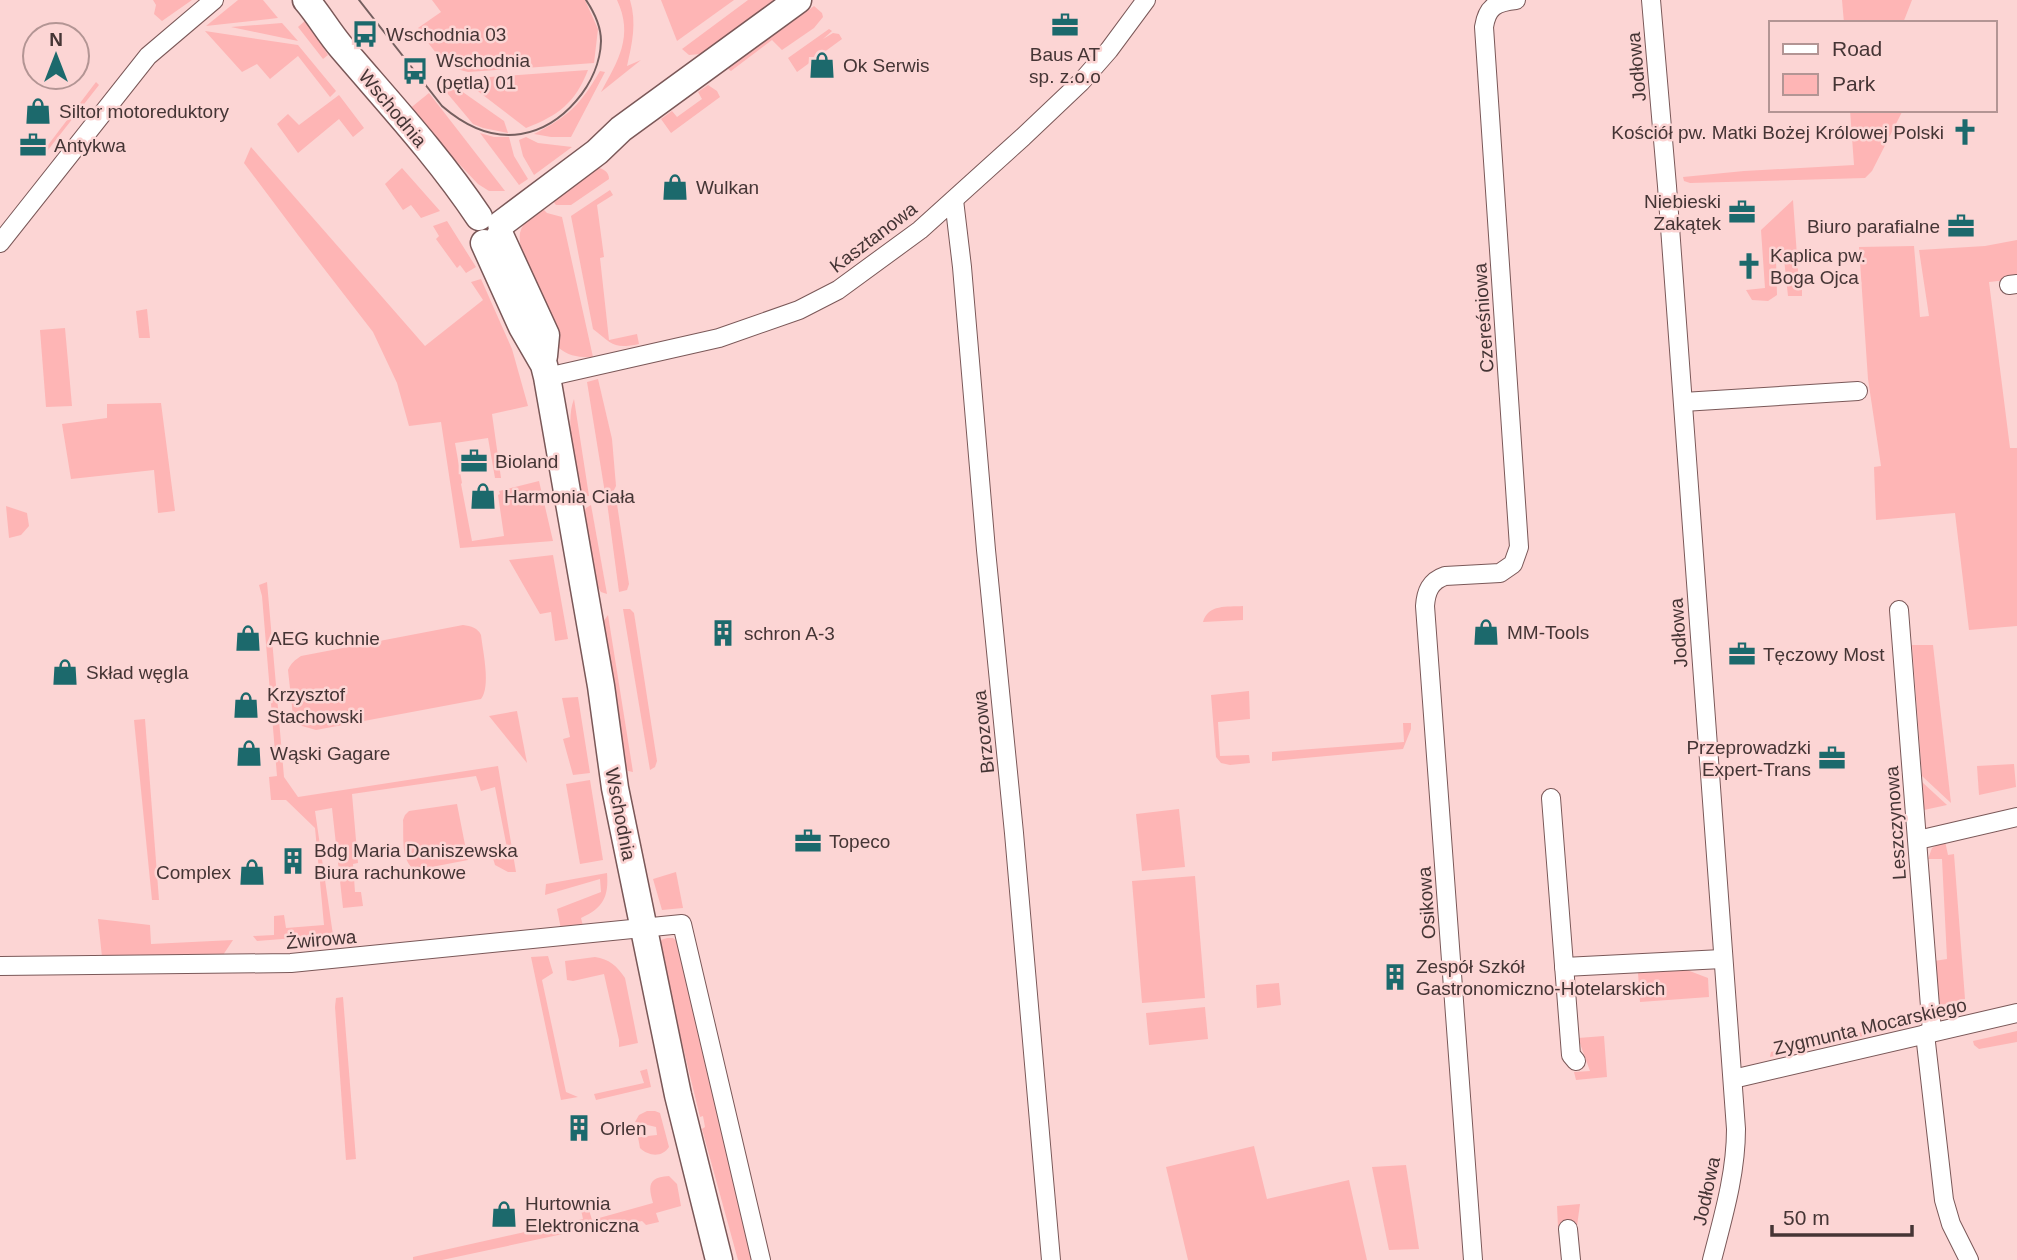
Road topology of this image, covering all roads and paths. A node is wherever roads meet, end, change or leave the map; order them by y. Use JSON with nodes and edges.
{"nodes":[{"id":1,"x":214,"y":0,"type":"edge"},
{"id":2,"x":306,"y":0,"type":"edge"},
{"id":3,"x":798,"y":0,"type":"edge"},
{"id":4,"x":1146,"y":0,"type":"edge"},
{"id":5,"x":1516,"y":0,"type":"edge"},
{"id":6,"x":1651,"y":0,"type":"edge"},
{"id":7,"x":954,"y":200,"type":"junction"},
{"id":8,"x":490,"y":227,"type":"junction"},
{"id":9,"x":0,"y":243,"type":"edge"},
{"id":10,"x":545,"y":371,"type":"junction"},
{"id":11,"x":1858,"y":391,"type":"dead end"},
{"id":12,"x":1683,"y":402,"type":"junction"},
{"id":13,"x":1430,"y":586,"type":"joint"},
{"id":14,"x":1899,"y":610,"type":"dead end"},
{"id":15,"x":1551,"y":799,"type":"dead end"},
{"id":16,"x":2017,"y":817,"type":"edge"},
{"id":17,"x":1918,"y":839,"type":"junction"},
{"id":18,"x":643,"y":929,"type":"junction"},
{"id":19,"x":1722,"y":959,"type":"junction"},
{"id":20,"x":0,"y":966,"type":"edge"},
{"id":21,"x":1564,"y":967,"type":"junction"},
{"id":22,"x":2017,"y":1013,"type":"edge"},
{"id":23,"x":1928,"y":1033,"type":"junction"},
{"id":24,"x":1576,"y":1061,"type":"dead end"},
{"id":25,"x":1733,"y":1079,"type":"junction"},
{"id":26,"x":1568,"y":1229,"type":"dead end"},
{"id":27,"x":719,"y":1260,"type":"edge"},
{"id":28,"x":761,"y":1260,"type":"edge"},
{"id":29,"x":1051,"y":1260,"type":"edge"},
{"id":30,"x":1473,"y":1260,"type":"edge"},
{"id":31,"x":1571,"y":1260,"type":"edge"},
{"id":32,"x":1712,"y":1260,"type":"edge"},
{"id":33,"x":1969,"y":1260,"type":"edge"}],
"edges":[{"from":1,"to":9,"type":"street"},
{"from":2,"to":8,"type":"street","name":"Wschodnia"},
{"from":3,"to":8,"type":"street"},
{"from":4,"to":7,"type":"street","name":"Kasztanowa"},
{"from":5,"to":13,"type":"street","name":"Czereśniowa"},
{"from":6,"to":12,"type":"street","name":"Jodłowa"},
{"from":7,"to":10,"type":"street","name":"Kasztanowa"},
{"from":7,"to":29,"type":"street","name":"Brzozowa"},
{"from":8,"to":10,"type":"street","name":"Wschodnia"},
{"from":10,"to":18,"type":"street","name":"Wschodnia"},
{"from":11,"to":12,"type":"street"},
{"from":12,"to":19,"type":"street","name":"Jodłowa"},
{"from":13,"to":30,"type":"street","name":"Osikowa"},
{"from":14,"to":17,"type":"street","name":"Leszczynowa"},
{"from":15,"to":21,"type":"street"},
{"from":16,"to":17,"type":"street"},
{"from":17,"to":23,"type":"street","name":"Leszczynowa"},
{"from":18,"to":20,"type":"street","name":"Żwirowa"},
{"from":18,"to":27,"type":"street","name":"Wschodnia"},
{"from":18,"to":28,"type":"street","name":"Żwirowa"},
{"from":19,"to":21,"type":"street"},
{"from":19,"to":25,"type":"street","name":"Jodłowa"},
{"from":21,"to":24,"type":"street"},
{"from":22,"to":23,"type":"street","name":"Zygmunta Mocarskiego"},
{"from":23,"to":25,"type":"street","name":"Zygmunta Mocarskiego"},
{"from":23,"to":33,"type":"street","name":"Leszczynowa"},
{"from":25,"to":32,"type":"street","name":"Jodłowa"},
{"from":26,"to":31,"type":"street"}]}
